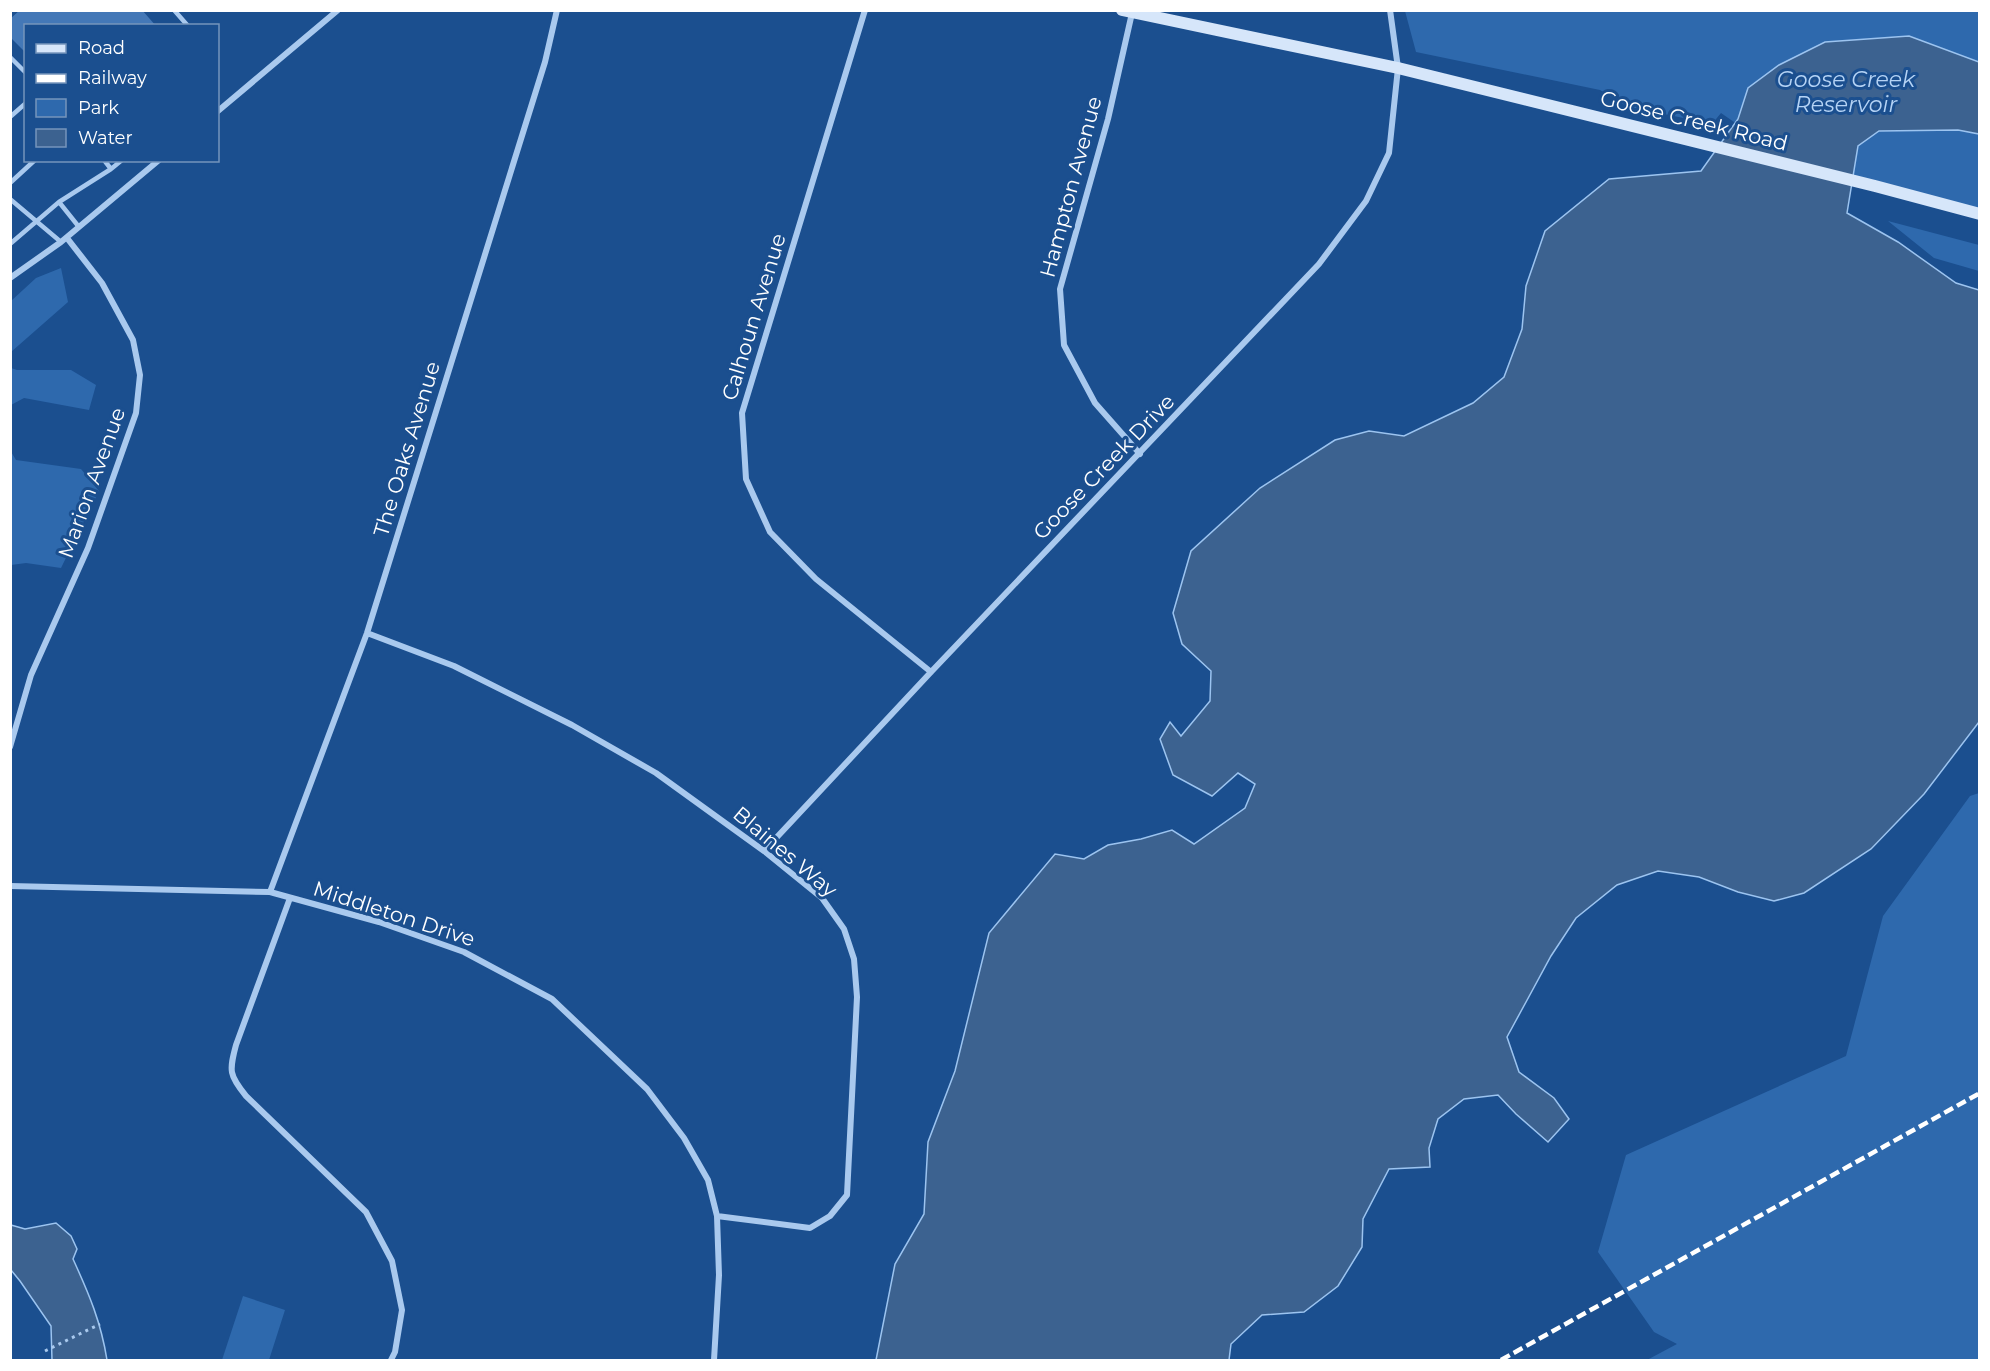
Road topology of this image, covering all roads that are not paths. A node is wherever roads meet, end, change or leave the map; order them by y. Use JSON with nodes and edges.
{"nodes":[{"id":1,"x":174,"y":10,"type":"edge"},
{"id":2,"x":338,"y":10,"type":"edge"},
{"id":3,"x":557,"y":10,"type":"edge"},
{"id":4,"x":865,"y":10,"type":"edge"},
{"id":5,"x":1390,"y":10,"type":"edge"},
{"id":6,"x":1127,"y":12,"type":"edge"},
{"id":7,"x":186,"y":24,"type":"edge"},
{"id":8,"x":10,"y":57,"type":"edge"},
{"id":9,"x":1398,"y":69,"type":"junction"},
{"id":10,"x":24,"y":71,"type":"edge"},
{"id":11,"x":24,"y":105,"type":"edge"},
{"id":12,"x":219,"y":108,"type":"edge"},
{"id":13,"x":10,"y":117,"type":"edge"},
{"id":14,"x":33,"y":162,"type":"edge"},
{"id":15,"x":106,"y":162,"type":"edge"},
{"id":16,"x":120,"y":162,"type":"edge"},
{"id":17,"x":157,"y":162,"type":"edge"},
{"id":18,"x":111,"y":169,"type":"junction"},
{"id":19,"x":10,"y":183,"type":"edge"},
{"id":20,"x":10,"y":199,"type":"edge"},
{"id":21,"x":59,"y":202,"type":"junction"},
{"id":22,"x":1980,"y":214,"type":"edge"},
{"id":23,"x":37,"y":222,"type":"junction"},
{"id":24,"x":79,"y":227,"type":"junction"},
{"id":25,"x":64,"y":240,"type":"junction"},
{"id":26,"x":10,"y":244,"type":"edge"},
{"id":27,"x":10,"y":278,"type":"edge"},
{"id":28,"x":1140,"y":454,"type":"junction"},
{"id":29,"x":367,"y":633,"type":"junction"},
{"id":30,"x":931,"y":672,"type":"junction"},
{"id":31,"x":10,"y":747,"type":"edge"},
{"id":32,"x":764,"y":851,"type":"junction"},
{"id":33,"x":10,"y":886,"type":"edge"},
{"id":34,"x":270,"y":892,"type":"junction"},
{"id":35,"x":290,"y":898,"type":"junction"},
{"id":36,"x":717,"y":1216,"type":"junction"},
{"id":37,"x":391,"y":1360,"type":"edge"},
{"id":38,"x":714,"y":1360,"type":"edge"}],
"edges":[{"from":1,"to":7,"type":"lane"},
{"from":2,"to":12,"type":"street"},
{"from":3,"to":29,"type":"street","name":"The Oaks Avenue"},
{"from":4,"to":30,"type":"street","name":"Calhoun Avenue"},
{"from":5,"to":9,"type":"street","name":"Goose Creek Drive"},
{"from":6,"to":9,"type":"main road","name":"Goose Creek Road"},
{"from":6,"to":28,"type":"street","name":"Hampton Avenue"},
{"from":8,"to":10,"type":"lane"},
{"from":9,"to":22,"type":"main road","name":"Goose Creek Road"},
{"from":9,"to":28,"type":"street","name":"Goose Creek Drive"},
{"from":11,"to":13,"type":"lane"},
{"from":14,"to":19,"type":"lane"},
{"from":15,"to":18,"type":"lane"},
{"from":16,"to":18,"type":"lane"},
{"from":17,"to":24,"type":"street"},
{"from":18,"to":21,"type":"lane"},
{"from":20,"to":23,"type":"lane"},
{"from":21,"to":23,"type":"lane"},
{"from":21,"to":24,"type":"lane"},
{"from":23,"to":25,"type":"lane"},
{"from":23,"to":26,"type":"lane"},
{"from":24,"to":25,"type":"street"},
{"from":25,"to":27,"type":"street"},
{"from":25,"to":31,"type":"street","name":"Marion Avenue"},
{"from":28,"to":30,"type":"street","name":"Goose Creek Drive"},
{"from":29,"to":32,"type":"street","name":"Blaines Way"},
{"from":29,"to":34,"type":"street","name":"The Oaks Avenue"},
{"from":30,"to":32,"type":"street","name":"Goose Creek Drive"},
{"from":32,"to":36,"type":"street","name":"Blaines Way"},
{"from":33,"to":34,"type":"street","name":"Middleton Drive"},
{"from":34,"to":35,"type":"street","name":"Middleton Drive"},
{"from":35,"to":36,"type":"street","name":"Middleton Drive"},
{"from":35,"to":37,"type":"street"},
{"from":36,"to":38,"type":"street","name":"Middleton Drive"}]}
